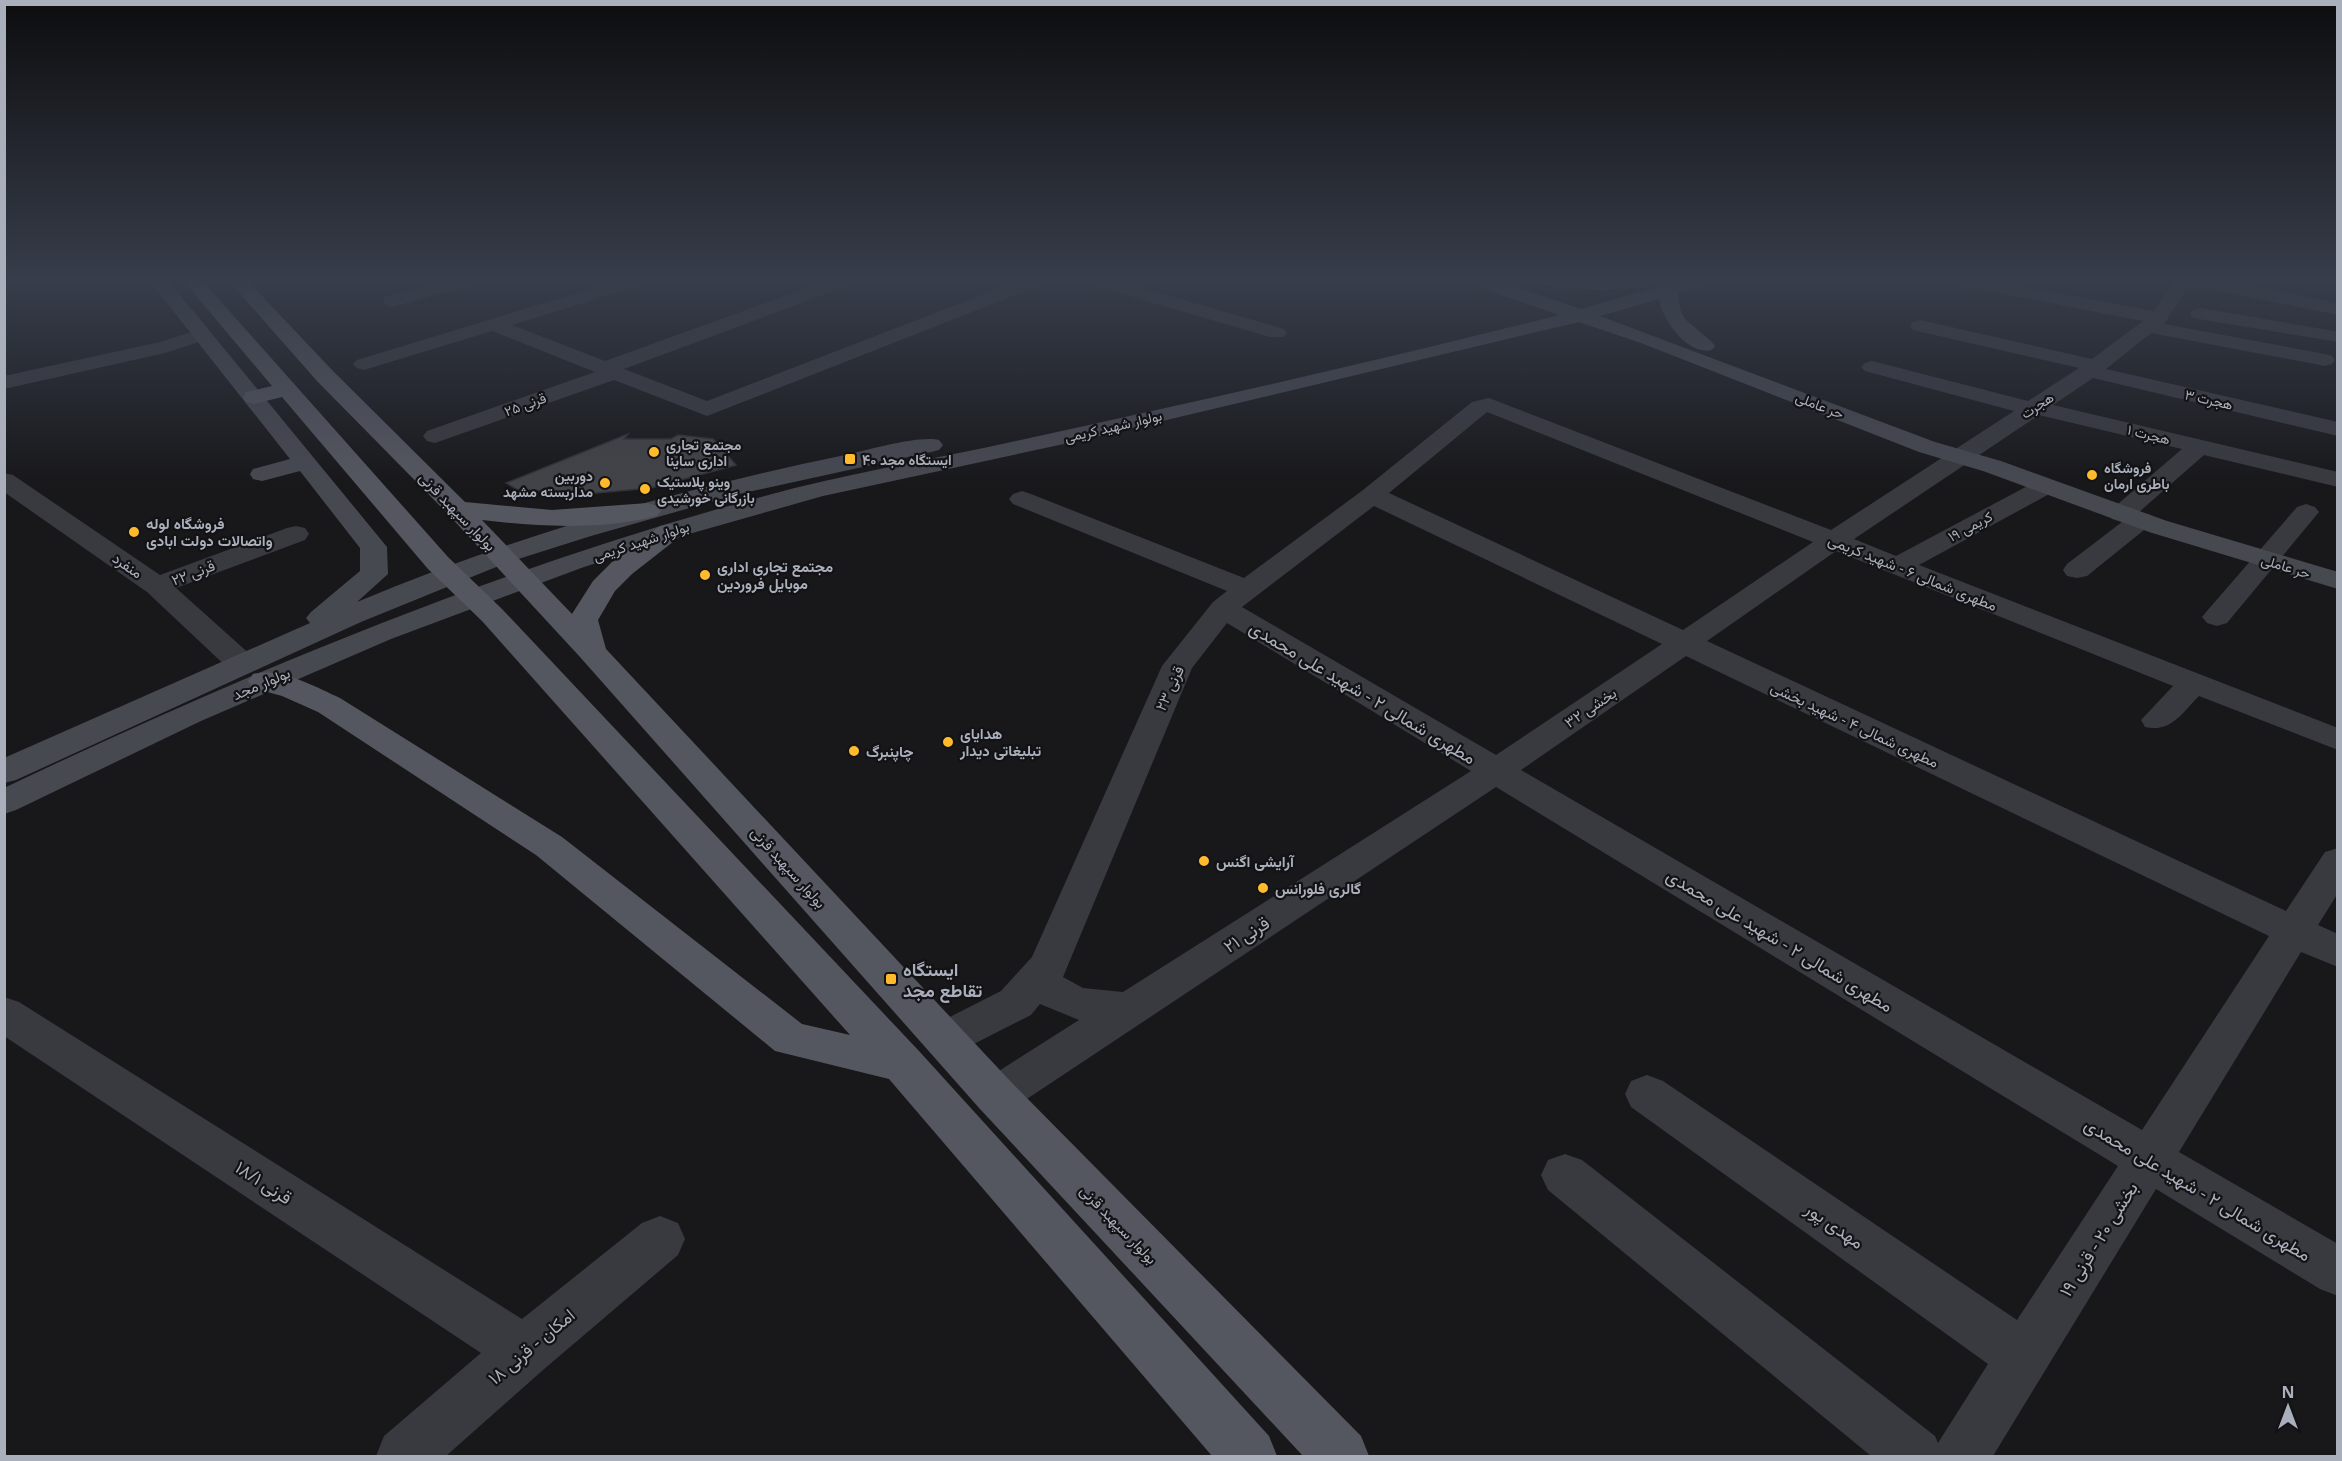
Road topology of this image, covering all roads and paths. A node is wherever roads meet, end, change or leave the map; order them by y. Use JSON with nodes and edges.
{"nodes":[{"id":1,"x":164,"y":347,"type":"edge"},
{"id":2,"x":211,"y":347,"type":"edge"},
{"id":3,"x":250,"y":347,"type":"edge"},
{"id":4,"x":299,"y":347,"type":"edge"},
{"id":5,"x":418,"y":347,"type":"edge"},
{"id":6,"x":552,"y":347,"type":"edge"},
{"id":7,"x":671,"y":347,"type":"edge"},
{"id":8,"x":861,"y":347,"type":"edge"},
{"id":9,"x":1377,"y":347,"type":"edge"},
{"id":10,"x":1449,"y":347,"type":"edge"},
{"id":11,"x":1669,"y":347,"type":"edge"},
{"id":12,"x":1708,"y":347,"type":"edge"},
{"id":13,"x":2005,"y":347,"type":"edge"},
{"id":14,"x":2120,"y":347,"type":"edge"},
{"id":15,"x":2275,"y":347,"type":"edge"},
{"id":16,"x":2325,"y":360,"type":"dead end"},
{"id":17,"x":364,"y":364,"type":"dead end"},
{"id":18,"x":1872,"y":367,"type":"dead end"},
{"id":19,"x":2093,"y":369,"type":"junction"},
{"id":20,"x":611,"y":370,"type":"junction"},
{"id":21,"x":4,"y":383,"type":"edge"},
{"id":22,"x":286,"y":389,"type":"junction"},
{"id":23,"x":254,"y":397,"type":"junction"},
{"id":24,"x":1489,"y":405,"type":"joint"},
{"id":25,"x":2033,"y":408,"type":"junction"},
{"id":26,"x":2337,"y":429,"type":"edge"},
{"id":27,"x":435,"y":436,"type":"dead end"},
{"id":28,"x":2200,"y":446,"type":"junction"},
{"id":29,"x":1964,"y":455,"type":"junction"},
{"id":30,"x":305,"y":462,"type":"junction"},
{"id":31,"x":262,"y":474,"type":"dead end"},
{"id":32,"x":2337,"y":480,"type":"edge"},
{"id":33,"x":2044,"y":487,"type":"junction"},
{"id":34,"x":11,"y":491,"type":"edge"},
{"id":35,"x":1372,"y":495,"type":"junction"},
{"id":36,"x":1022,"y":499,"type":"dead end"},
{"id":37,"x":457,"y":509,"type":"junction"},
{"id":38,"x":648,"y":511,"type":"junction"},
{"id":39,"x":2306,"y":512,"type":"dead end"},
{"id":40,"x":2130,"y":517,"type":"junction"},
{"id":41,"x":669,"y":532,"type":"junction"},
{"id":42,"x":296,"y":534,"type":"dead end"},
{"id":43,"x":1833,"y":541,"type":"junction"},
{"id":44,"x":2268,"y":560,"type":"junction"},
{"id":45,"x":1897,"y":566,"type":"junction"},
{"id":46,"x":512,"y":568,"type":"junction"},
{"id":47,"x":2077,"y":570,"type":"dead end"},
{"id":48,"x":2337,"y":581,"type":"edge"},
{"id":49,"x":463,"y":585,"type":"junction"},
{"id":50,"x":157,"y":586,"type":"junction"},
{"id":51,"x":1235,"y":599,"type":"junction"},
{"id":52,"x":2217,"y":617,"type":"dead end"},
{"id":53,"x":1684,"y":643,"type":"junction"},
{"id":54,"x":286,"y":644,"type":"junction"},
{"id":55,"x":591,"y":651,"type":"junction"},
{"id":56,"x":253,"y":672,"type":"junction"},
{"id":57,"x":2194,"y":683,"type":"junction"},
{"id":58,"x":2157,"y":720,"type":"dead end"},
{"id":59,"x":2337,"y":740,"type":"edge"},
{"id":60,"x":1496,"y":771,"type":"junction"},
{"id":61,"x":4,"y":772,"type":"edge"},
{"id":62,"x":4,"y":802,"type":"edge"},
{"id":63,"x":2337,"y":861,"type":"edge"},
{"id":64,"x":2293,"y":931,"type":"junction"},
{"id":65,"x":2337,"y":952,"type":"edge"},
{"id":66,"x":1037,"y":979,"type":"junction"},
{"id":67,"x":1129,"y":1009,"type":"junction"},
{"id":68,"x":4,"y":1014,"type":"edge"},
{"id":69,"x":945,"y":1039,"type":"junction"},
{"id":70,"x":903,"y":1064,"type":"junction"},
{"id":71,"x":1647,"y":1094,"type":"dead end"},
{"id":72,"x":996,"y":1096,"type":"junction"},
{"id":73,"x":2149,"y":1160,"type":"junction"},
{"id":74,"x":1565,"y":1175,"type":"dead end"},
{"id":75,"x":660,"y":1239,"type":"dead end"},
{"id":76,"x":2337,"y":1272,"type":"edge"},
{"id":77,"x":524,"y":1351,"type":"junction"},
{"id":78,"x":2024,"y":1357,"type":"junction"},
{"id":79,"x":404,"y":1456,"type":"edge"},
{"id":80,"x":1249,"y":1456,"type":"edge"},
{"id":81,"x":1341,"y":1456,"type":"edge"},
{"id":82,"x":1915,"y":1456,"type":"edge"},
{"id":83,"x":1961,"y":1456,"type":"edge"}],
"edges":[{"from":1,"to":21,"type":"street"},
{"from":2,"to":23,"type":"main road"},
{"from":3,"to":22,"type":"main road"},
{"from":4,"to":37,"type":"main road","name":"بولوار سپهبد قرنی"},
{"from":5,"to":17,"type":"street"},
{"from":6,"to":20,"type":"street"},
{"from":7,"to":20,"type":"street","name":"قرنی ۲۵"},
{"from":8,"to":20,"type":"street"},
{"from":9,"to":38,"type":"main road","name":"بولوار شهید کریمی"},
{"from":10,"to":41,"type":"main road","name":"بولوار شهید کریمی"},
{"from":11,"to":29,"type":"main road","name":"حر عاملی"},
{"from":12,"to":29,"type":"main road","name":"حر عاملی"},
{"from":13,"to":19,"type":"street","name":"هجرت ۳"},
{"from":14,"to":19,"type":"street","name":"هجرت"},
{"from":15,"to":16,"type":"street"},
{"from":18,"to":25,"type":"street","name":"هجرت ۱"},
{"from":19,"to":25,"type":"street","name":"هجرت"},
{"from":19,"to":26,"type":"street","name":"هجرت ۳"},
{"from":20,"to":27,"type":"street","name":"قرنی ۲۵"},
{"from":22,"to":23,"type":"main road"},
{"from":22,"to":49,"type":"main road"},
{"from":23,"to":30,"type":"main road"},
{"from":24,"to":35,"type":"street","name":"قرنی ۲۳"},
{"from":24,"to":43,"type":"street","name":"مطهری شمالی ۶ - شهید کریمی"},
{"from":25,"to":28,"type":"street","name":"هجرت ۱"},
{"from":25,"to":29,"type":"street","name":"هجرت"},
{"from":28,"to":32,"type":"street","name":"هجرت ۱"},
{"from":28,"to":40,"type":"street"},
{"from":29,"to":33,"type":"main road","name":"حر عاملی"},
{"from":29,"to":43,"type":"street","name":"هجرت"},
{"from":30,"to":31,"type":"main road"},
{"from":30,"to":54,"type":"main road"},
{"from":33,"to":40,"type":"main road","name":"حر عاملی"},
{"from":33,"to":45,"type":"street","name":"کریمی ۱۹"},
{"from":34,"to":50,"type":"street","name":"منفرد"},
{"from":35,"to":51,"type":"street","name":"قرنی ۲۳"},
{"from":35,"to":53,"type":"street","name":"مطهری شمالی ۴ - شهید بخشی"},
{"from":36,"to":51,"type":"street","name":"مطهری شمالی ۲ - شهید علی محمدی"},
{"from":37,"to":38,"type":"main road"},
{"from":37,"to":46,"type":"main road","name":"بولوار سپهبد قرنی"},
{"from":38,"to":46,"type":"main road","name":"بولوار شهید کریمی"},
{"from":39,"to":44,"type":"street"},
{"from":40,"to":44,"type":"main road","name":"حر عاملی"},
{"from":40,"to":47,"type":"street"},
{"from":41,"to":46,"type":"main road","name":"بولوار شهید کریمی"},
{"from":41,"to":55,"type":"main road"},
{"from":42,"to":50,"type":"street","name":"قرنی ۲۲"},
{"from":43,"to":45,"type":"street","name":"مطهری شمالی ۶ - شهید کریمی"},
{"from":43,"to":53,"type":"street","name":"بخشی ۳۲"},
{"from":44,"to":48,"type":"main road","name":"حر عاملی"},
{"from":44,"to":52,"type":"street"},
{"from":45,"to":57,"type":"street","name":"مطهری شمالی ۶ - شهید کریمی"},
{"from":46,"to":49,"type":"main road","name":"بولوار مجد"},
{"from":46,"to":55,"type":"main road","name":"بولوار سپهبد قرنی"},
{"from":49,"to":54,"type":"main road","name":"بولوار مجد"},
{"from":49,"to":56,"type":"main road","name":"بولوار مجد"},
{"from":49,"to":70,"type":"main road"},
{"from":50,"to":56,"type":"street","name":"منفرد"},
{"from":51,"to":60,"type":"street","name":"مطهری شمالی ۲ - شهید علی محمدی"},
{"from":51,"to":66,"type":"street","name":"قرنی ۲۳"},
{"from":53,"to":60,"type":"street","name":"بخشی ۳۲"},
{"from":53,"to":64,"type":"street","name":"مطهری شمالی ۴ - شهید بخشی"},
{"from":54,"to":56,"type":"main road","name":"بولوار مجد"},
{"from":55,"to":69,"type":"main road","name":"بولوار سپهبد قرنی"},
{"from":56,"to":61,"type":"main road","name":"بولوار مجد"},
{"from":56,"to":62,"type":"main road","name":"بولوار مجد"},
{"from":56,"to":70,"type":"main road"},
{"from":57,"to":58,"type":"street"},
{"from":57,"to":59,"type":"street","name":"مطهری شمالی ۶ - شهید کریمی"},
{"from":60,"to":67,"type":"street","name":"قرنی ۲۱"},
{"from":60,"to":73,"type":"street","name":"مطهری شمالی ۲ - شهید علی محمدی"},
{"from":63,"to":64,"type":"street","name":"بخشی ۲۰ - قرنی ۱۹"},
{"from":64,"to":65,"type":"street","name":"مطهری شمالی ۴ - شهید بخشی"},
{"from":64,"to":73,"type":"street","name":"بخشی ۲۰ - قرنی ۱۹"},
{"from":66,"to":67,"type":"street"},
{"from":66,"to":69,"type":"street","name":"قرنی ۲۳"},
{"from":67,"to":72,"type":"street","name":"قرنی ۲۱"},
{"from":68,"to":77,"type":"street","name":"قرنی ۱۸/۱"},
{"from":69,"to":72,"type":"main road","name":"بولوار سپهبد قرنی"},
{"from":70,"to":80,"type":"main road"},
{"from":71,"to":78,"type":"street","name":"مهدی پور"},
{"from":72,"to":81,"type":"main road","name":"بولوار سپهبد قرنی"},
{"from":73,"to":76,"type":"street","name":"مطهری شمالی ۲ - شهید علی محمدی"},
{"from":73,"to":78,"type":"street","name":"بخشی ۲۰ - قرنی ۱۹"},
{"from":74,"to":82,"type":"street"},
{"from":75,"to":77,"type":"street","name":"امکان - قرنی ۱۸"},
{"from":77,"to":79,"type":"street","name":"امکان - قرنی ۱۸"},
{"from":78,"to":83,"type":"street","name":"بخشی ۲۰ - قرنی ۱۹"}]}
